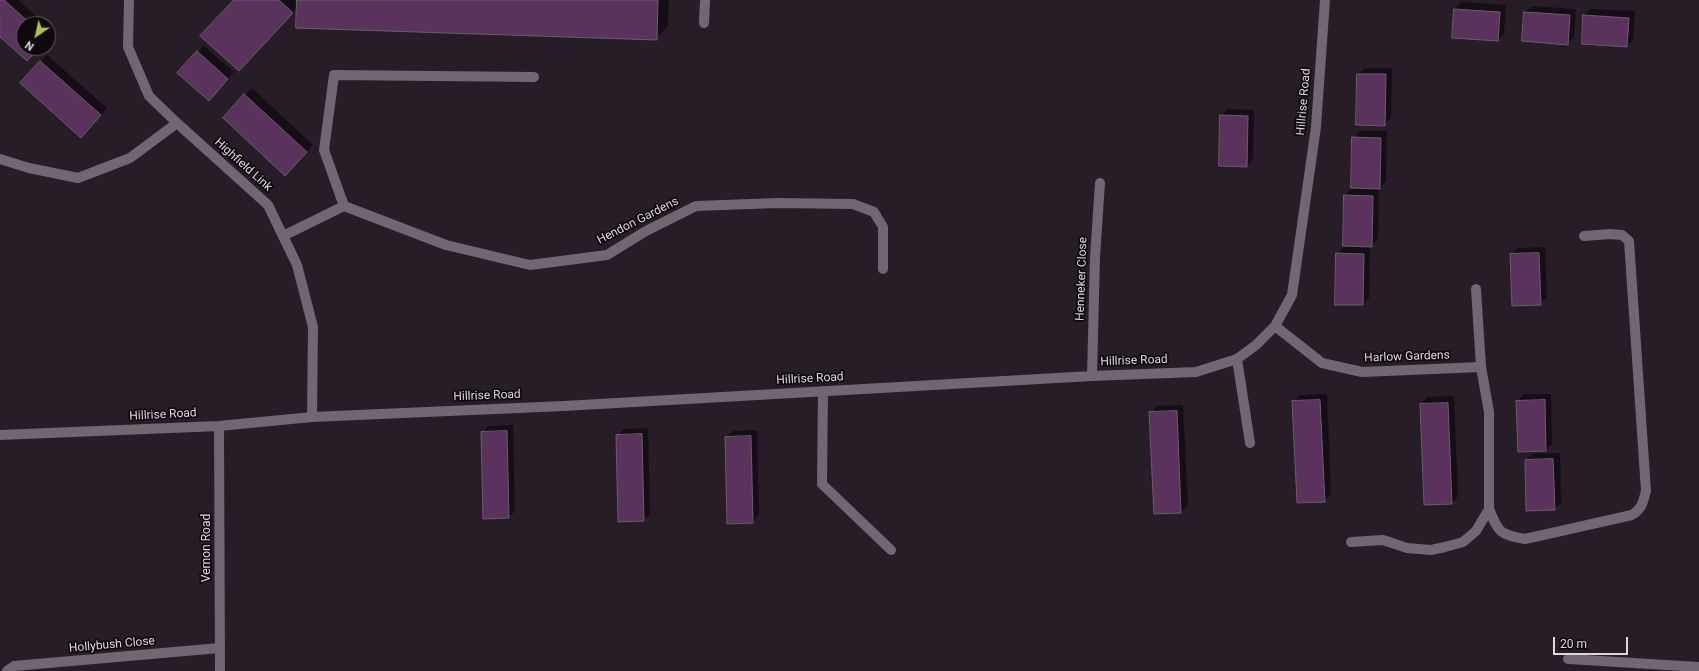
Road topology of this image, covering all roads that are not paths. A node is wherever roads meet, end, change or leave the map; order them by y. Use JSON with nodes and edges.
{"nodes":[{"id":1,"x":129,"y":0,"type":"edge"},
{"id":2,"x":705,"y":0,"type":"edge"},
{"id":3,"x":1326,"y":0,"type":"edge"},
{"id":4,"x":704,"y":23,"type":"dead end"},
{"id":5,"x":534,"y":77,"type":"dead end"},
{"id":6,"x":177,"y":123,"type":"junction"},
{"id":7,"x":0,"y":159,"type":"edge"},
{"id":8,"x":1100,"y":183,"type":"dead end"},
{"id":9,"x":344,"y":206,"type":"junction"},
{"id":10,"x":283,"y":236,"type":"junction"},
{"id":11,"x":1584,"y":236,"type":"dead end"},
{"id":12,"x":883,"y":269,"type":"dead end"},
{"id":13,"x":1476,"y":289,"type":"dead end"},
{"id":14,"x":1275,"y":326,"type":"junction"},
{"id":15,"x":1237,"y":359,"type":"junction"},
{"id":16,"x":1481,"y":367,"type":"junction"},
{"id":17,"x":1092,"y":376,"type":"junction"},
{"id":18,"x":823,"y":391,"type":"junction"},
{"id":19,"x":312,"y":417,"type":"junction"},
{"id":20,"x":219,"y":426,"type":"junction"},
{"id":21,"x":0,"y":435,"type":"edge"},
{"id":22,"x":1250,"y":443,"type":"dead end"},
{"id":23,"x":1489,"y":509,"type":"junction"},
{"id":24,"x":1351,"y":542,"type":"dead end"},
{"id":25,"x":891,"y":550,"type":"dead end"},
{"id":26,"x":220,"y":648,"type":"junction"},
{"id":27,"x":1568,"y":659,"type":"dead end"},
{"id":28,"x":1699,"y":667,"type":"edge"},
{"id":29,"x":7,"y":671,"type":"edge"},
{"id":30,"x":220,"y":671,"type":"edge"}],
"edges":[{"from":1,"to":6,"type":"street","name":"Highfield Link"},
{"from":2,"to":4,"type":"street"},
{"from":3,"to":14,"type":"street","name":"Hillrise Road"},
{"from":5,"to":9,"type":"street"},
{"from":6,"to":7,"type":"street"},
{"from":6,"to":10,"type":"street","name":"Highfield Link"},
{"from":8,"to":17,"type":"street","name":"Henneker Close"},
{"from":9,"to":10,"type":"street"},
{"from":9,"to":12,"type":"street","name":"Hendon Gardens"},
{"from":10,"to":19,"type":"street","name":"Highfield Link"},
{"from":11,"to":23,"type":"street"},
{"from":13,"to":16,"type":"street"},
{"from":14,"to":15,"type":"street","name":"Hillrise Road"},
{"from":14,"to":16,"type":"street","name":"Harlow Gardens"},
{"from":15,"to":17,"type":"street","name":"Hillrise Road"},
{"from":15,"to":22,"type":"street"},
{"from":16,"to":23,"type":"street"},
{"from":17,"to":18,"type":"street","name":"Hillrise Road"},
{"from":18,"to":19,"type":"street","name":"Hillrise Road"},
{"from":18,"to":25,"type":"street"},
{"from":19,"to":20,"type":"street","name":"Hillrise Road"},
{"from":20,"to":21,"type":"street","name":"Hillrise Road"},
{"from":20,"to":26,"type":"street","name":"Vernon Road"},
{"from":23,"to":24,"type":"street"},
{"from":26,"to":29,"type":"street","name":"Hollybush Close"},
{"from":26,"to":30,"type":"street","name":"Vernon Road"},
{"from":27,"to":28,"type":"street"}]}
